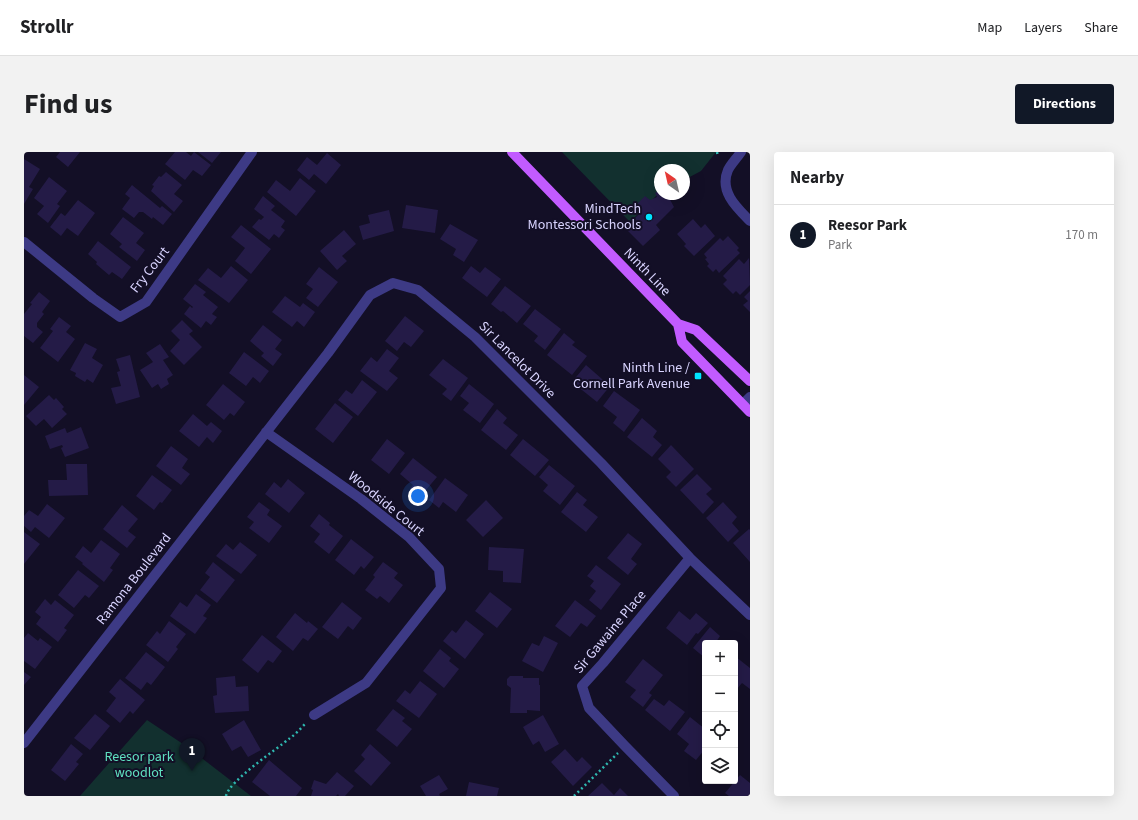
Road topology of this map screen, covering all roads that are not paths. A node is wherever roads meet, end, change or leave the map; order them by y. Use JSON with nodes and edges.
{"nodes":[{"id":1,"x":252,"y":152,"type":"edge"},
{"id":2,"x":512,"y":152,"type":"edge"},
{"id":3,"x":741,"y":152,"type":"edge"},
{"id":4,"x":750,"y":221,"type":"edge"},
{"id":5,"x":24,"y":242,"type":"edge"},
{"id":6,"x":678,"y":324,"type":"junction"},
{"id":7,"x":750,"y":381,"type":"edge"},
{"id":8,"x":746,"y":400,"type":"edge"},
{"id":9,"x":750,"y":412,"type":"edge"},
{"id":10,"x":266,"y":432,"type":"junction"},
{"id":11,"x":690,"y":558,"type":"junction"},
{"id":12,"x":750,"y":615,"type":"edge"},
{"id":13,"x":314,"y":715,"type":"road end"},
{"id":14,"x":24,"y":743,"type":"edge"},
{"id":15,"x":674,"y":796,"type":"edge"}],
"edges":[{"from":1,"to":5,"type":"street","name":"Fry Court"},
{"from":2,"to":6,"type":"main road","name":"Ninth Line"},
{"from":3,"to":4,"type":"street"},
{"from":6,"to":7,"type":"main road","name":"Ninth Line"},
{"from":6,"to":8,"type":"main road","name":"Ninth Line"},
{"from":8,"to":9,"type":"main road","name":"Ninth Line"},
{"from":10,"to":11,"type":"street","name":"Sir Lancelot Drive"},
{"from":10,"to":13,"type":"street","name":"Woodside Court"},
{"from":10,"to":14,"type":"street","name":"Ramona Boulevard"},
{"from":11,"to":12,"type":"street","name":"Sir Lancelot Drive"},
{"from":11,"to":15,"type":"street","name":"Sir Gawaine Place"}]}
